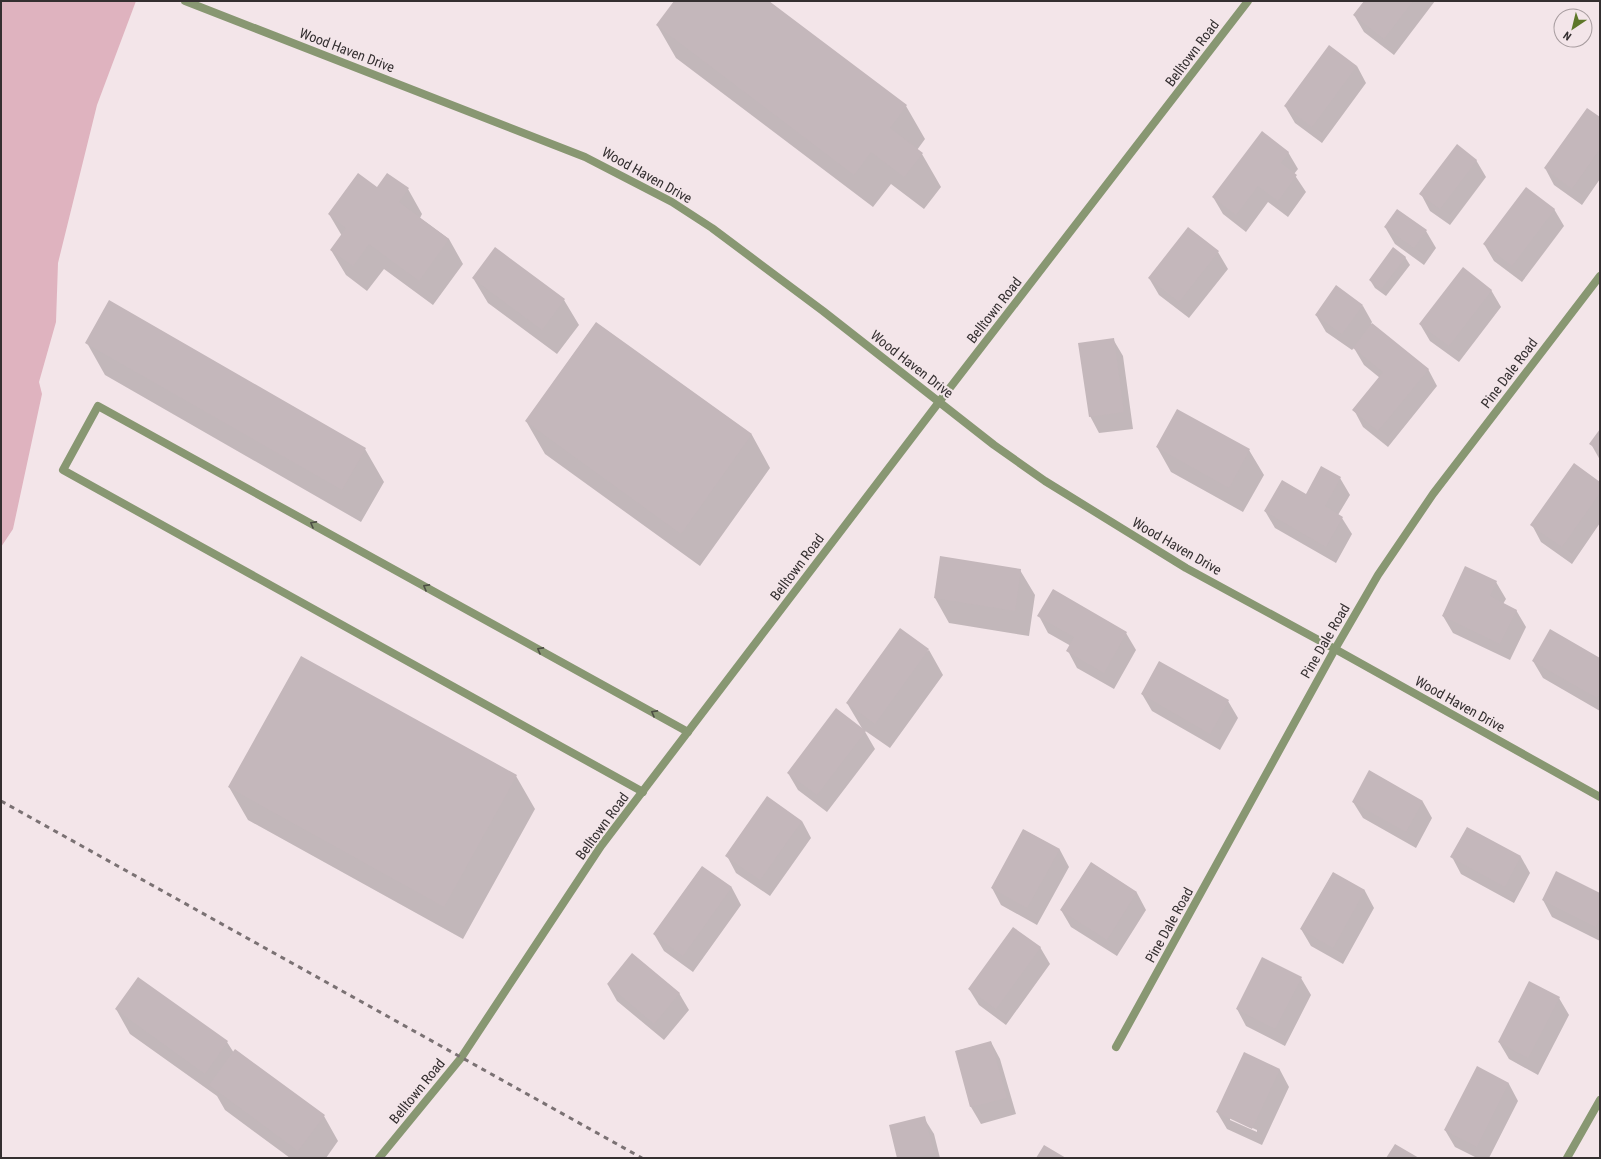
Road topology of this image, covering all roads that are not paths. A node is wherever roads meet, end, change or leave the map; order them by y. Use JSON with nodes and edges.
{"nodes":[{"id":1,"x":185,"y":1,"type":"edge"},
{"id":2,"x":1248,"y":1,"type":"edge"},
{"id":3,"x":1600,"y":276,"type":"edge"},
{"id":4,"x":939,"y":402,"type":"junction"},
{"id":5,"x":1336,"y":649,"type":"junction"},
{"id":6,"x":688,"y":732,"type":"junction"},
{"id":7,"x":643,"y":792,"type":"junction"},
{"id":8,"x":1600,"y":797,"type":"edge"},
{"id":9,"x":1116,"y":1047,"type":"dead end"},
{"id":10,"x":1600,"y":1100,"type":"edge"},
{"id":11,"x":379,"y":1158,"type":"edge"},
{"id":12,"x":1567,"y":1158,"type":"edge"}],
"edges":[{"from":1,"to":4,"type":"street","name":"Wood Haven Drive"},
{"from":2,"to":4,"type":"street","name":"Belltown Road"},
{"from":3,"to":5,"type":"street","name":"Pine Dale Road"},
{"from":4,"to":5,"type":"street","name":"Wood Haven Drive"},
{"from":4,"to":6,"type":"street","name":"Belltown Road"},
{"from":5,"to":8,"type":"street","name":"Wood Haven Drive"},
{"from":5,"to":9,"type":"street","name":"Pine Dale Road"},
{"from":6,"to":7,"type":"street","name":"Belltown Road"},
{"from":6,"to":7,"type":"street","one_way":true},
{"from":7,"to":11,"type":"street","name":"Belltown Road"},
{"from":10,"to":12,"type":"street"}]}
